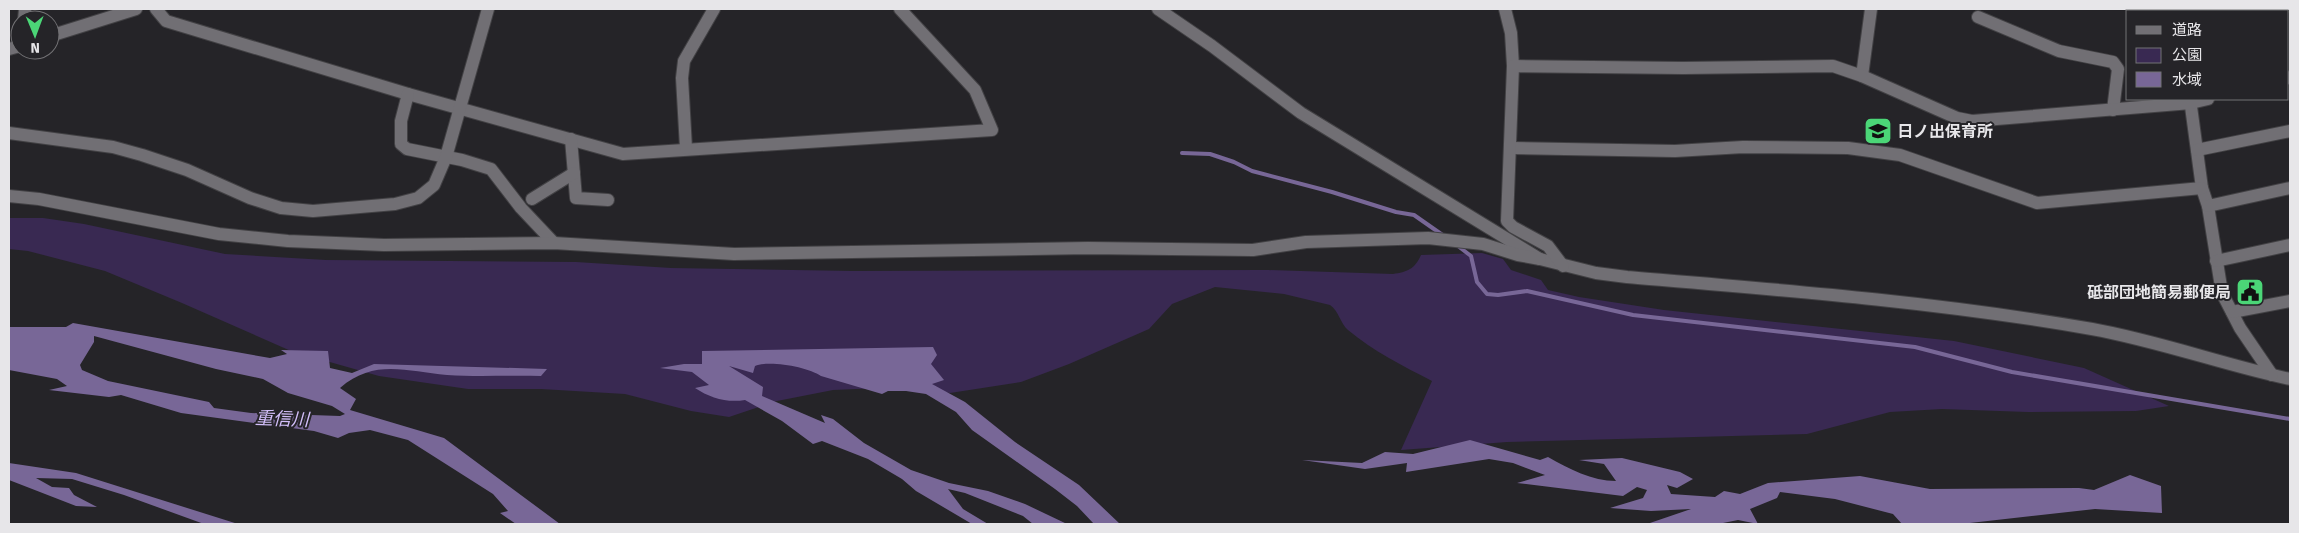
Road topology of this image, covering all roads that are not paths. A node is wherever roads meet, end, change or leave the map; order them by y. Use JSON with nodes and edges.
{"nodes":[{"id":1,"x":136,"y":9,"type":"edge"},
{"id":2,"x":156,"y":9,"type":"edge"},
{"id":3,"x":488,"y":9,"type":"edge"},
{"id":4,"x":714,"y":9,"type":"edge"},
{"id":5,"x":900,"y":9,"type":"edge"},
{"id":6,"x":1158,"y":9,"type":"edge"},
{"id":7,"x":1506,"y":9,"type":"edge"},
{"id":8,"x":1872,"y":9,"type":"edge"},
{"id":9,"x":1978,"y":17,"type":"dead end"},
{"id":10,"x":60,"y":33,"type":"edge"},
{"id":11,"x":1513,"y":66,"type":"junction"},
{"id":12,"x":1862,"y":76,"type":"junction"},
{"id":13,"x":408,"y":94,"type":"junction"},
{"id":14,"x":2191,"y":101,"type":"edge"},
{"id":15,"x":461,"y":107,"type":"junction"},
{"id":16,"x":2113,"y":110,"type":"junction"},
{"id":17,"x":2290,"y":131,"type":"edge"},
{"id":18,"x":9,"y":133,"type":"edge"},
{"id":19,"x":571,"y":139,"type":"junction"},
{"id":20,"x":686,"y":148,"type":"junction"},
{"id":21,"x":1512,"y":148,"type":"junction"},
{"id":22,"x":2197,"y":150,"type":"junction"},
{"id":23,"x":446,"y":157,"type":"junction"},
{"id":24,"x":574,"y":173,"type":"junction"},
{"id":25,"x":2202,"y":188,"type":"junction"},
{"id":26,"x":2290,"y":188,"type":"edge"},
{"id":27,"x":9,"y":196,"type":"edge"},
{"id":28,"x":532,"y":199,"type":"dead end"},
{"id":29,"x":608,"y":200,"type":"dead end"},
{"id":30,"x":2208,"y":206,"type":"junction"},
{"id":31,"x":554,"y":243,"type":"junction"},
{"id":32,"x":2290,"y":245,"type":"edge"},
{"id":33,"x":1540,"y":259,"type":"junction"},
{"id":34,"x":2216,"y":261,"type":"junction"},
{"id":35,"x":1563,"y":266,"type":"junction"},
{"id":36,"x":2290,"y":301,"type":"edge"},
{"id":37,"x":2232,"y":312,"type":"junction"},
{"id":38,"x":2272,"y":375,"type":"junction"},
{"id":39,"x":2290,"y":379,"type":"edge"}],
"edges":[{"from":1,"to":10,"type":"street"},
{"from":2,"to":13,"type":"street"},
{"from":3,"to":15,"type":"street"},
{"from":4,"to":20,"type":"street"},
{"from":5,"to":20,"type":"street"},
{"from":6,"to":33,"type":"street"},
{"from":7,"to":11,"type":"street"},
{"from":8,"to":12,"type":"street"},
{"from":9,"to":16,"type":"street"},
{"from":11,"to":12,"type":"street"},
{"from":11,"to":21,"type":"street"},
{"from":12,"to":16,"type":"street"},
{"from":13,"to":15,"type":"street"},
{"from":13,"to":23,"type":"street"},
{"from":14,"to":16,"type":"street"},
{"from":14,"to":22,"type":"street"},
{"from":15,"to":19,"type":"street"},
{"from":15,"to":23,"type":"street"},
{"from":17,"to":22,"type":"street"},
{"from":18,"to":23,"type":"street"},
{"from":19,"to":20,"type":"street"},
{"from":19,"to":24,"type":"street"},
{"from":21,"to":25,"type":"street"},
{"from":21,"to":35,"type":"street"},
{"from":22,"to":25,"type":"street"},
{"from":23,"to":31,"type":"street"},
{"from":24,"to":28,"type":"street"},
{"from":24,"to":29,"type":"street"},
{"from":25,"to":30,"type":"street"},
{"from":26,"to":30,"type":"street"},
{"from":27,"to":31,"type":"street"},
{"from":30,"to":34,"type":"street"},
{"from":31,"to":33,"type":"street"},
{"from":32,"to":34,"type":"street"},
{"from":33,"to":35,"type":"street"},
{"from":34,"to":37,"type":"street"},
{"from":35,"to":38,"type":"street"},
{"from":36,"to":37,"type":"street"},
{"from":37,"to":38,"type":"street"},
{"from":38,"to":39,"type":"street"}]}
